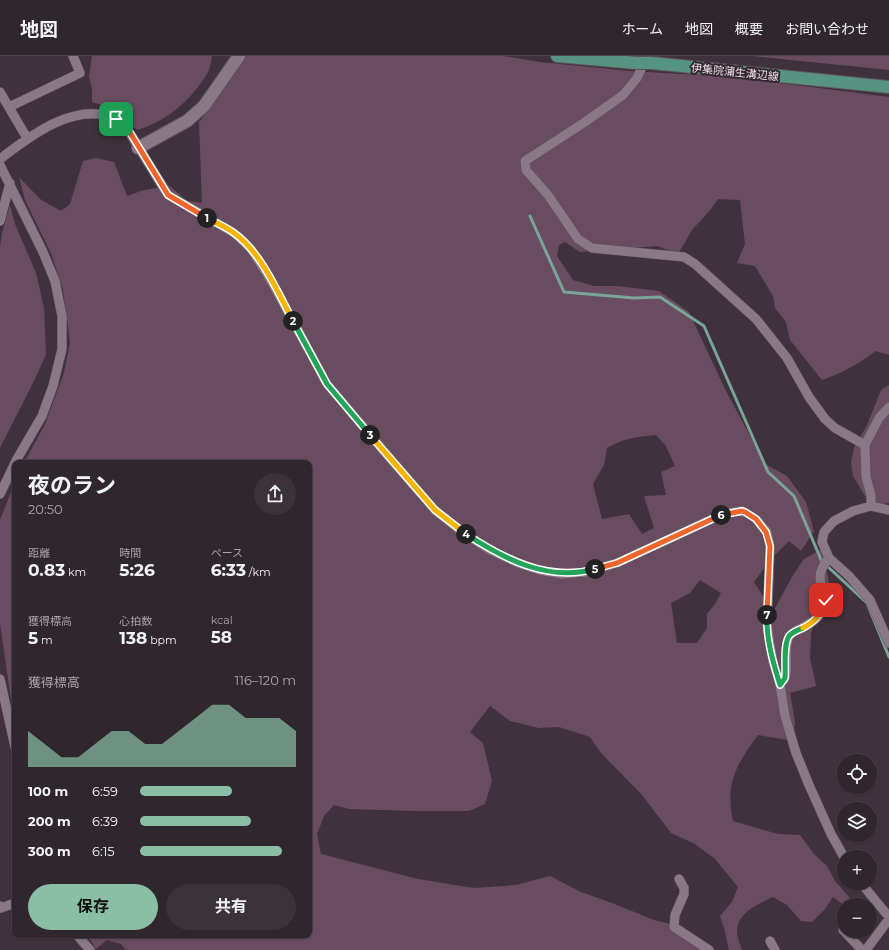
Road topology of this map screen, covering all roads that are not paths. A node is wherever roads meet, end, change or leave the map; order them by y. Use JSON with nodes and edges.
{"nodes":[{"id":1,"x":73,"y":56,"type":"edge"},
{"id":2,"x":239,"y":56,"type":"edge"},
{"id":3,"x":557,"y":56,"type":"edge"},
{"id":4,"x":650,"y":60,"type":"edge"},
{"id":5,"x":889,"y":87,"type":"edge"},
{"id":6,"x":0,"y":92,"type":"edge"},
{"id":7,"x":9,"y":107,"type":"junction"},
{"id":8,"x":27,"y":138,"type":"junction"},
{"id":9,"x":138,"y":148,"type":"junction"},
{"id":10,"x":0,"y":159,"type":"edge"},
{"id":11,"x":0,"y":165,"type":"edge"},
{"id":12,"x":10,"y":183,"type":"junction"},
{"id":13,"x":0,"y":221,"type":"edge"},
{"id":14,"x":889,"y":407,"type":"edge"},
{"id":15,"x":865,"y":445,"type":"junction"},
{"id":16,"x":17,"y":460,"type":"edge"},
{"id":17,"x":12,"y":469,"type":"edge"},
{"id":18,"x":0,"y":494,"type":"edge"},
{"id":19,"x":871,"y":506,"type":"junction"},
{"id":20,"x":889,"y":510,"type":"edge"},
{"id":21,"x":829,"y":558,"type":"junction"},
{"id":22,"x":889,"y":643,"type":"edge"},
{"id":23,"x":0,"y":679,"type":"edge"},
{"id":24,"x":780,"y":685,"type":"junction"},
{"id":25,"x":12,"y":733,"type":"edge"},
{"id":26,"x":840,"y":850,"type":"edge"},
{"id":27,"x":679,"y":878,"type":"dead end"},
{"id":28,"x":867,"y":890,"type":"edge"},
{"id":29,"x":12,"y":904,"type":"edge"},
{"id":30,"x":0,"y":906,"type":"edge"},
{"id":31,"x":889,"y":918,"type":"edge"},
{"id":32,"x":80,"y":938,"type":"edge"},
{"id":33,"x":851,"y":938,"type":"edge"},
{"id":34,"x":770,"y":941,"type":"dead end"},
{"id":35,"x":90,"y":950,"type":"edge"},
{"id":36,"x":709,"y":950,"type":"edge"},
{"id":37,"x":775,"y":950,"type":"edge"},
{"id":38,"x":862,"y":950,"type":"edge"},
{"id":39,"x":866,"y":950,"type":"edge"}],
"edges":[{"from":1,"to":7,"type":"street"},
{"from":2,"to":9,"type":"street"},
{"from":3,"to":4,"type":"main road","name":"伊集院蒲生溝辺線","bridge":true},
{"from":4,"to":5,"type":"main road","name":"伊集院蒲生溝辺線"},
{"from":4,"to":15,"type":"street"},
{"from":6,"to":7,"type":"street"},
{"from":7,"to":8,"type":"street"},
{"from":8,"to":9,"type":"street"},
{"from":8,"to":10,"type":"street"},
{"from":9,"to":24,"type":"street"},
{"from":11,"to":12,"type":"street"},
{"from":12,"to":13,"type":"street"},
{"from":12,"to":16,"type":"street"},
{"from":14,"to":15,"type":"street"},
{"from":15,"to":19,"type":"street"},
{"from":17,"to":18,"type":"street"},
{"from":19,"to":20,"type":"street"},
{"from":19,"to":21,"type":"street"},
{"from":21,"to":22,"type":"street"},
{"from":21,"to":24,"type":"street"},
{"from":23,"to":25,"type":"street"},
{"from":24,"to":26,"type":"street"},
{"from":27,"to":36,"type":"street"},
{"from":28,"to":31,"type":"street"},
{"from":29,"to":30,"type":"street"},
{"from":31,"to":39,"type":"street"},
{"from":32,"to":35,"type":"street"},
{"from":33,"to":38,"type":"street"},
{"from":34,"to":37,"type":"street"}]}
